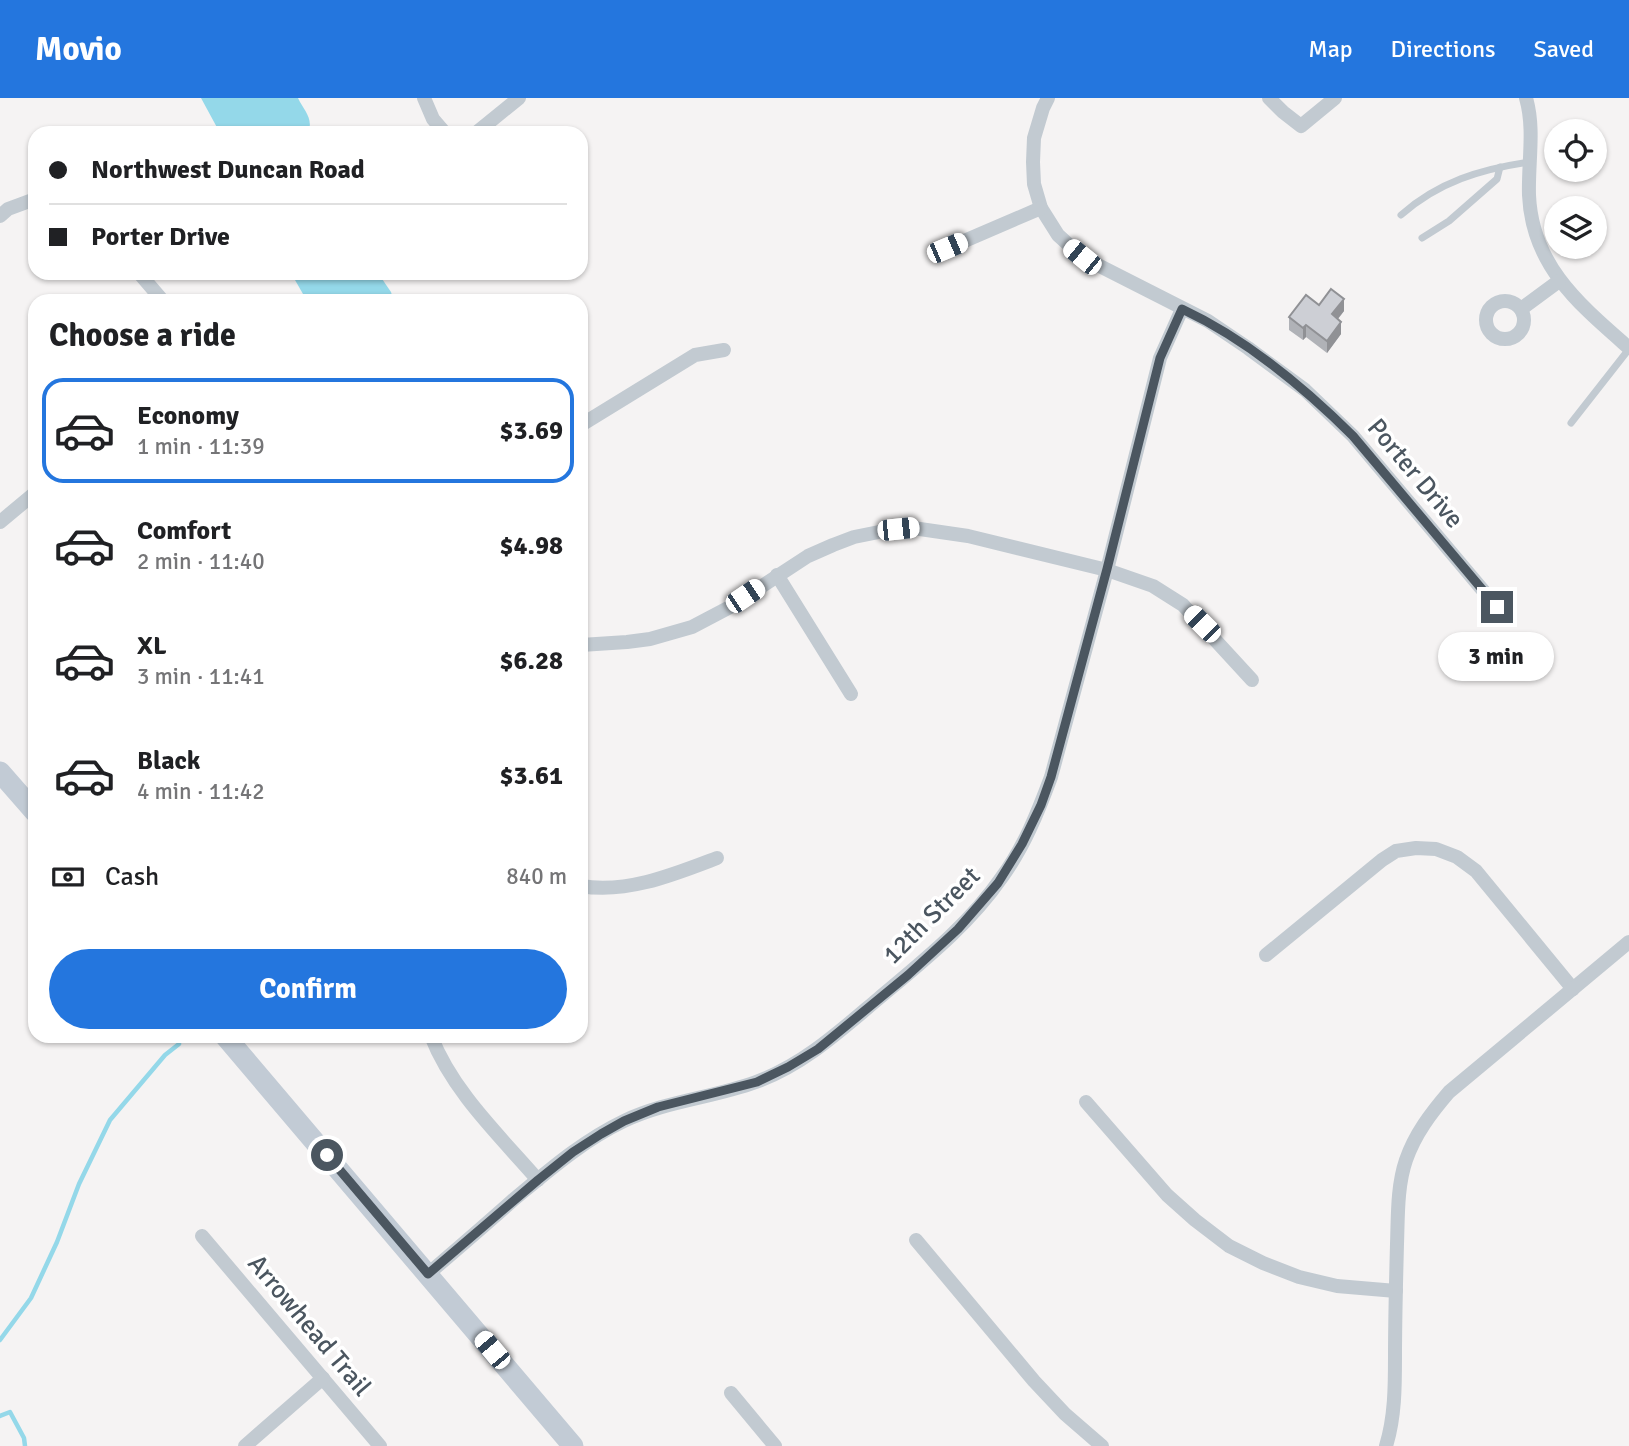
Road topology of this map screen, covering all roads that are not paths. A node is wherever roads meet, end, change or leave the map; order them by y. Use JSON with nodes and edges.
{"nodes":[{"id":1,"x":424,"y":98,"type":"edge"},
{"id":2,"x":519,"y":98,"type":"edge"},
{"id":3,"x":1048,"y":98,"type":"edge"},
{"id":4,"x":1269,"y":98,"type":"edge"},
{"id":5,"x":1335,"y":98,"type":"edge"},
{"id":6,"x":1526,"y":98,"type":"edge"},
{"id":7,"x":439,"y":126,"type":"edge"},
{"id":8,"x":485,"y":126,"type":"edge"},
{"id":9,"x":1530,"y":162,"type":"junction"},
{"id":10,"x":1500,"y":167,"type":"junction"},
{"id":11,"x":28,"y":202,"type":"edge"},
{"id":12,"x":1041,"y":208,"type":"junction"},
{"id":13,"x":1401,"y":215,"type":"dead end"},
{"id":14,"x":0,"y":216,"type":"edge"},
{"id":15,"x":1422,"y":238,"type":"dead end"},
{"id":16,"x":947,"y":248,"type":"dead end"},
{"id":17,"x":145,"y":280,"type":"edge"},
{"id":18,"x":1559,"y":281,"type":"junction"},
{"id":19,"x":157,"y":294,"type":"edge"},
{"id":20,"x":1182,"y":309,"type":"junction"},
{"id":21,"x":1521,"y":309,"type":"dead end"},
{"id":22,"x":1629,"y":348,"type":"edge"},
{"id":23,"x":724,"y":350,"type":"dead end"},
{"id":24,"x":588,"y":421,"type":"edge"},
{"id":25,"x":1571,"y":423,"type":"dead end"},
{"id":26,"x":28,"y":499,"type":"edge"},
{"id":27,"x":0,"y":522,"type":"edge"},
{"id":28,"x":1107,"y":569,"type":"junction"},
{"id":29,"x":777,"y":575,"type":"junction"},
{"id":30,"x":1497,"y":607,"type":"dead end"},
{"id":31,"x":588,"y":645,"type":"edge"},
{"id":32,"x":1252,"y":680,"type":"dead end"},
{"id":33,"x":851,"y":694,"type":"dead end"},
{"id":34,"x":0,"y":772,"type":"edge"},
{"id":35,"x":28,"y":804,"type":"edge"},
{"id":36,"x":717,"y":858,"type":"dead end"},
{"id":37,"x":588,"y":886,"type":"edge"},
{"id":38,"x":1629,"y":942,"type":"edge"},
{"id":39,"x":1266,"y":955,"type":"dead end"},
{"id":40,"x":1573,"y":989,"type":"junction"},
{"id":41,"x":231,"y":1043,"type":"edge"},
{"id":42,"x":434,"y":1043,"type":"edge"},
{"id":43,"x":1086,"y":1102,"type":"dead end"},
{"id":44,"x":538,"y":1180,"type":"junction"},
{"id":45,"x":202,"y":1236,"type":"dead end"},
{"id":46,"x":916,"y":1240,"type":"dead end"},
{"id":47,"x":428,"y":1274,"type":"junction"},
{"id":48,"x":1395,"y":1291,"type":"junction"},
{"id":49,"x":323,"y":1378,"type":"junction"},
{"id":50,"x":731,"y":1392,"type":"dead end"},
{"id":51,"x":245,"y":1446,"type":"edge"},
{"id":52,"x":380,"y":1446,"type":"edge"},
{"id":53,"x":573,"y":1446,"type":"edge"},
{"id":54,"x":775,"y":1446,"type":"edge"},
{"id":55,"x":1102,"y":1446,"type":"edge"},
{"id":56,"x":1386,"y":1446,"type":"edge"}],
"edges":[{"from":1,"to":7,"type":"street"},
{"from":2,"to":8,"type":"street"},
{"from":3,"to":12,"type":"street","name":"Porter Drive"},
{"from":4,"to":5,"type":"street"},
{"from":6,"to":9,"type":"street"},
{"from":9,"to":10,"type":"lane"},
{"from":9,"to":18,"type":"street"},
{"from":10,"to":13,"type":"lane"},
{"from":10,"to":15,"type":"lane"},
{"from":11,"to":14,"type":"street"},
{"from":12,"to":16,"type":"street"},
{"from":12,"to":20,"type":"street","name":"Porter Drive"},
{"from":17,"to":19,"type":"street"},
{"from":18,"to":21,"type":"street"},
{"from":18,"to":22,"type":"street"},
{"from":20,"to":28,"type":"street","name":"12th Street"},
{"from":20,"to":30,"type":"street","name":"Porter Drive"},
{"from":22,"to":25,"type":"lane"},
{"from":23,"to":24,"type":"street"},
{"from":26,"to":27,"type":"street"},
{"from":28,"to":29,"type":"street"},
{"from":28,"to":32,"type":"street"},
{"from":28,"to":44,"type":"street","name":"12th Street"},
{"from":29,"to":31,"type":"street"},
{"from":29,"to":33,"type":"street"},
{"from":34,"to":35,"type":"street"},
{"from":36,"to":37,"type":"street"},
{"from":38,"to":40,"type":"street"},
{"from":39,"to":40,"type":"street"},
{"from":40,"to":48,"type":"street"},
{"from":41,"to":47,"type":"street"},
{"from":42,"to":44,"type":"street"},
{"from":43,"to":48,"type":"street"},
{"from":44,"to":47,"type":"street","name":"12th Street"},
{"from":45,"to":49,"type":"street","name":"Arrowhead Trail"},
{"from":46,"to":55,"type":"street"},
{"from":47,"to":53,"type":"street"},
{"from":48,"to":56,"type":"street"},
{"from":49,"to":51,"type":"street"},
{"from":49,"to":52,"type":"street","name":"Arrowhead Trail"},
{"from":50,"to":54,"type":"street"}]}
